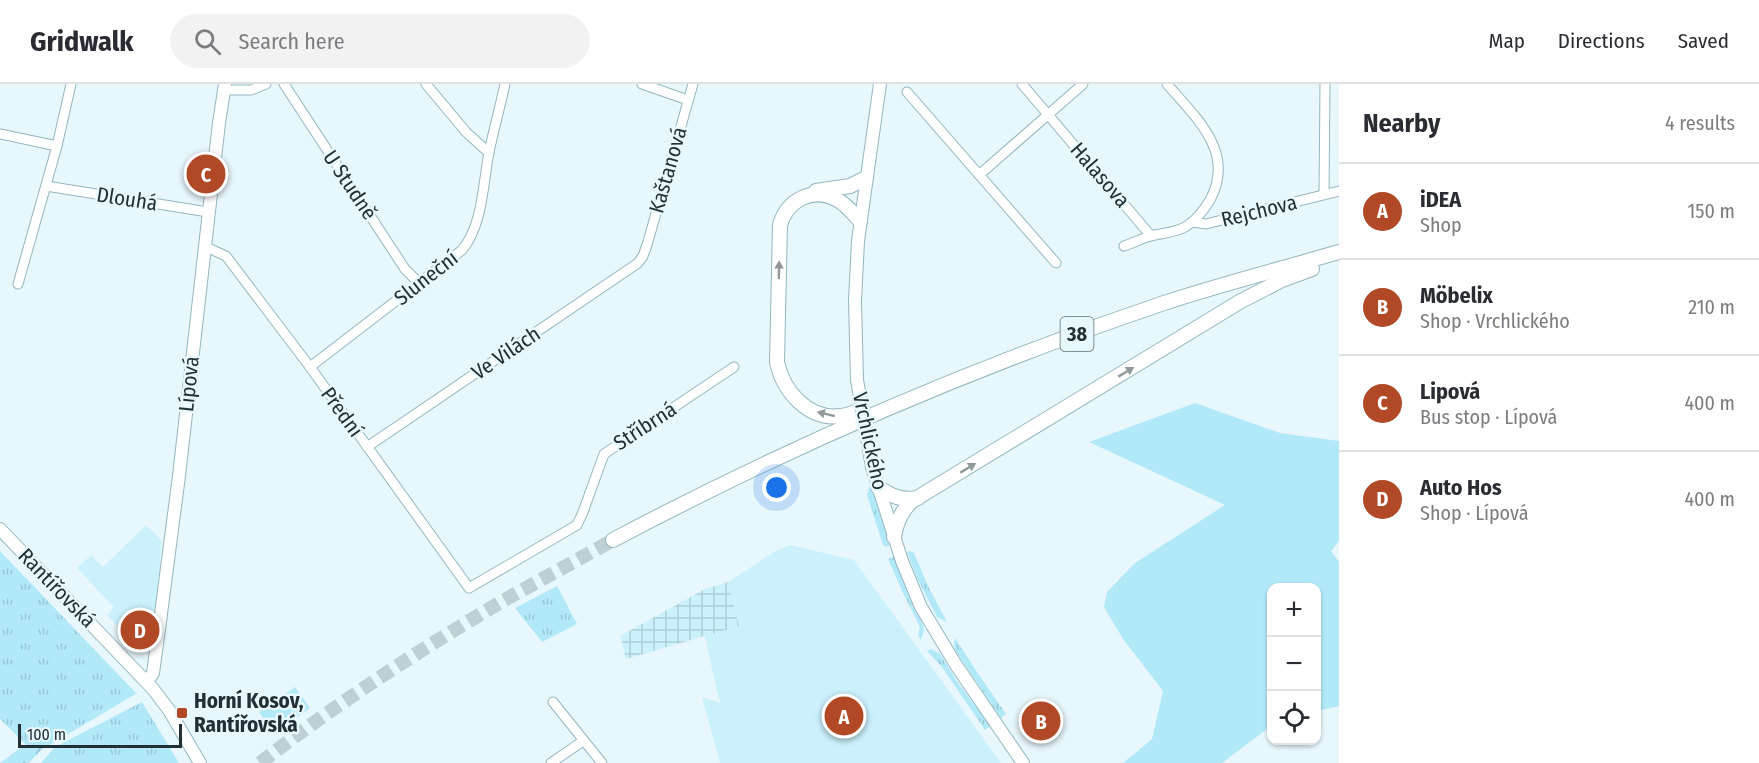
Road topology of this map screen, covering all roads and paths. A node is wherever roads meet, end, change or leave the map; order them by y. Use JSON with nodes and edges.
{"nodes":[{"id":1,"x":71,"y":84,"type":"edge"},
{"id":2,"x":266,"y":84,"type":"edge"},
{"id":3,"x":284,"y":84,"type":"edge"},
{"id":4,"x":426,"y":84,"type":"edge"},
{"id":5,"x":505,"y":84,"type":"edge"},
{"id":6,"x":642,"y":84,"type":"edge"},
{"id":7,"x":693,"y":84,"type":"edge"},
{"id":8,"x":880,"y":84,"type":"edge"},
{"id":9,"x":1022,"y":84,"type":"edge"},
{"id":10,"x":1083,"y":84,"type":"edge"},
{"id":11,"x":1167,"y":84,"type":"edge"},
{"id":12,"x":1325,"y":84,"type":"edge"},
{"id":13,"x":224,"y":87,"type":"edge"},
{"id":14,"x":907,"y":92,"type":"dead end"},
{"id":15,"x":688,"y":100,"type":"junction"},
{"id":16,"x":1048,"y":115,"type":"junction"},
{"id":17,"x":0,"y":134,"type":"edge"},
{"id":18,"x":57,"y":146,"type":"junction"},
{"id":19,"x":489,"y":153,"type":"junction"},
{"id":20,"x":979,"y":175,"type":"junction"},
{"id":21,"x":866,"y":178,"type":"junction"},
{"id":22,"x":46,"y":186,"type":"junction"},
{"id":23,"x":1339,"y":191,"type":"edge"},
{"id":24,"x":1324,"y":194,"type":"junction"},
{"id":25,"x":806,"y":195,"type":"junction"},
{"id":26,"x":208,"y":212,"type":"junction"},
{"id":27,"x":860,"y":221,"type":"junction"},
{"id":28,"x":1192,"y":222,"type":"junction"},
{"id":29,"x":1151,"y":236,"type":"junction"},
{"id":30,"x":204,"y":246,"type":"junction"},
{"id":31,"x":1124,"y":246,"type":"dead end"},
{"id":32,"x":1339,"y":252,"type":"edge"},
{"id":33,"x":643,"y":256,"type":"joint"},
{"id":34,"x":1339,"y":259,"type":"edge"},
{"id":35,"x":1056,"y":263,"type":"dead end"},
{"id":36,"x":419,"y":283,"type":"junction"},
{"id":37,"x":18,"y":284,"type":"dead end"},
{"id":38,"x":310,"y":367,"type":"junction"},
{"id":39,"x":734,"y":367,"type":"dead end"},
{"id":40,"x":961,"y":377,"type":"junction"},
{"id":41,"x":367,"y":447,"type":"junction"},
{"id":42,"x":878,"y":487,"type":"junction"},
{"id":43,"x":918,"y":498,"type":"junction"},
{"id":44,"x":0,"y":529,"type":"edge"},
{"id":45,"x":894,"y":537,"type":"junction"},
{"id":46,"x":613,"y":540,"type":"tunnel mouth"},
{"id":47,"x":469,"y":588,"type":"joint"},
{"id":48,"x":147,"y":682,"type":"junction"},
{"id":49,"x":553,"y":702,"type":"dead end"},
{"id":50,"x":583,"y":741,"type":"junction"},
{"id":51,"x":200,"y":763,"type":"edge"},
{"id":52,"x":551,"y":763,"type":"edge"},
{"id":53,"x":602,"y":763,"type":"edge"},
{"id":54,"x":1023,"y":763,"type":"edge"}],
"edges":[{"from":1,"to":18,"type":"street"},
{"from":2,"to":13,"type":"street"},
{"from":3,"to":36,"type":"street","name":"U Studně"},
{"from":4,"to":19,"type":"street"},
{"from":5,"to":19,"type":"street","name":"Sluneční"},
{"from":6,"to":15,"type":"street"},
{"from":7,"to":15,"type":"street","name":"Kaštanová"},
{"from":8,"to":21,"type":"street","name":"Vrchlického"},
{"from":9,"to":16,"type":"street","name":"Halasova"},
{"from":10,"to":16,"type":"street"},
{"from":11,"to":28,"type":"street"},
{"from":12,"to":24,"type":"street","name":"Rejchova"},
{"from":13,"to":26,"type":"street","name":"Lípová"},
{"from":14,"to":20,"type":"street"},
{"from":15,"to":33,"type":"street","name":"Kaštanová"},
{"from":16,"to":20,"type":"street"},
{"from":16,"to":29,"type":"street","name":"Halasova"},
{"from":17,"to":18,"type":"street"},
{"from":18,"to":22,"type":"street"},
{"from":19,"to":36,"type":"street","name":"Sluneční"},
{"from":20,"to":35,"type":"street"},
{"from":21,"to":25,"type":"main road"},
{"from":21,"to":27,"type":"street","name":"Vrchlického"},
{"from":22,"to":26,"type":"street","name":"Dlouhá"},
{"from":22,"to":37,"type":"street"},
{"from":23,"to":24,"type":"street","name":"Rejchova"},
{"from":24,"to":28,"type":"street","name":"Rejchova"},
{"from":25,"to":27,"type":"main road"},
{"from":40,"to":25,"type":"main road","one_way":true},
{"from":26,"to":30,"type":"street","name":"Lípová"},
{"from":27,"to":42,"type":"street","name":"Vrchlického","bridge":true},
{"from":28,"to":29,"type":"street"},
{"from":29,"to":31,"type":"street"},
{"from":30,"to":38,"type":"street","name":"Přední"},
{"from":30,"to":48,"type":"street","name":"Lípová"},
{"from":32,"to":40,"type":"main road","number":"38"},
{"from":33,"to":41,"type":"street","name":"Ve Vilách"},
{"from":43,"to":34,"type":"main road","one_way":true},
{"from":36,"to":38,"type":"street","name":"Sluneční"},
{"from":38,"to":41,"type":"street","name":"Přední"},
{"from":39,"to":47,"type":"street","name":"Stříbrná"},
{"from":40,"to":46,"type":"main road","number":"38"},
{"from":41,"to":47,"type":"street","name":"Přední"},
{"from":42,"to":43,"type":"main road"},
{"from":42,"to":45,"type":"street","name":"Vrchlického"},
{"from":43,"to":45,"type":"main road"},
{"from":44,"to":48,"type":"street","name":"Rantířovská"},
{"from":45,"to":54,"type":"street","name":"Vrchlického"},
{"from":48,"to":51,"type":"street","name":"Rantířovská"},
{"from":49,"to":50,"type":"street"},
{"from":50,"to":52,"type":"street"},
{"from":50,"to":53,"type":"street"}]}
